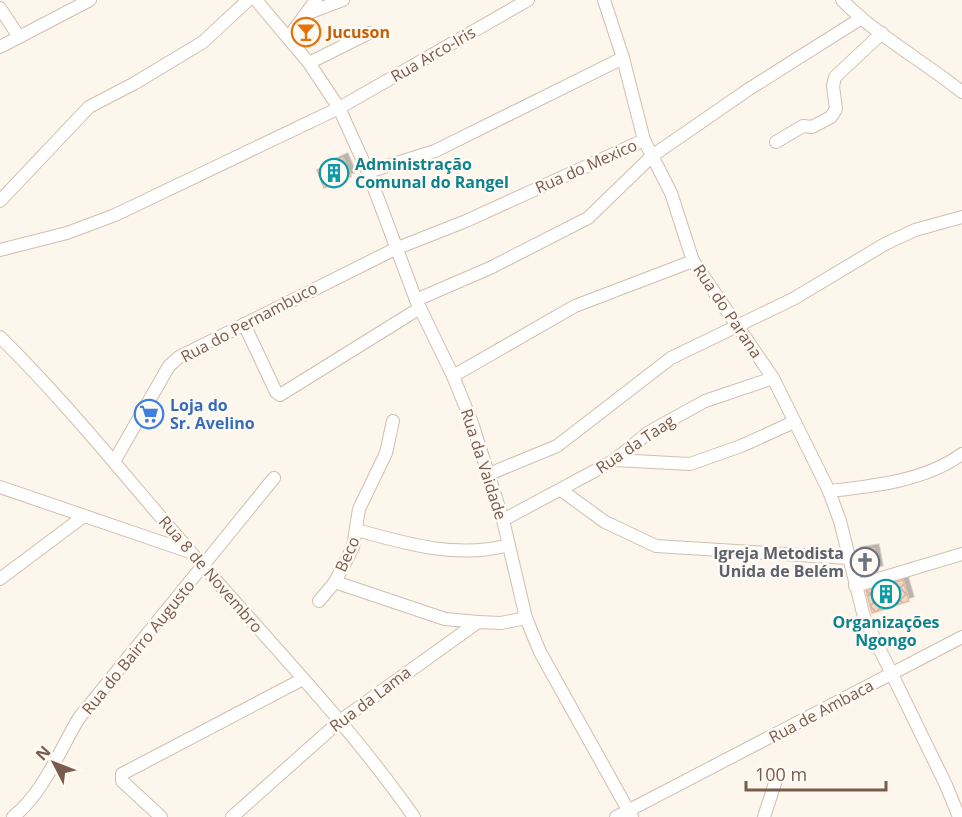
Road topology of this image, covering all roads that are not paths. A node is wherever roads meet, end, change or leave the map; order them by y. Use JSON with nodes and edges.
{"nodes":[{"id":1,"x":90,"y":0,"type":"edge"},
{"id":2,"x":248,"y":0,"type":"edge"},
{"id":3,"x":256,"y":0,"type":"edge"},
{"id":4,"x":316,"y":0,"type":"edge"},
{"id":5,"x":343,"y":0,"type":"edge"},
{"id":6,"x":528,"y":0,"type":"edge"},
{"id":7,"x":604,"y":0,"type":"edge"},
{"id":8,"x":842,"y":0,"type":"edge"},
{"id":9,"x":0,"y":8,"type":"edge"},
{"id":10,"x":306,"y":14,"type":"junction"},
{"id":11,"x":860,"y":19,"type":"junction"},
{"id":12,"x":369,"y":33,"type":"dead end"},
{"id":13,"x":882,"y":33,"type":"junction"},
{"id":14,"x":19,"y":37,"type":"junction"},
{"id":15,"x":288,"y":38,"type":"junction"},
{"id":16,"x":0,"y":47,"type":"edge"},
{"id":17,"x":623,"y":58,"type":"junction"},
{"id":18,"x":309,"y":63,"type":"junction"},
{"id":19,"x":962,"y":92,"type":"edge"},
{"id":20,"x":339,"y":108,"type":"junction"},
{"id":21,"x":644,"y":140,"type":"junction"},
{"id":22,"x":776,"y":142,"type":"dead end"},
{"id":23,"x":652,"y":156,"type":"junction"},
{"id":24,"x":368,"y":172,"type":"junction"},
{"id":25,"x":0,"y":201,"type":"edge"},
{"id":26,"x":962,"y":217,"type":"edge"},
{"id":27,"x":395,"y":249,"type":"junction"},
{"id":28,"x":0,"y":250,"type":"edge"},
{"id":29,"x":693,"y":261,"type":"junction"},
{"id":30,"x":418,"y":304,"type":"junction"},
{"id":31,"x":244,"y":324,"type":"junction"},
{"id":32,"x":738,"y":324,"type":"junction"},
{"id":33,"x":0,"y":337,"type":"edge"},
{"id":34,"x":453,"y":376,"type":"junction"},
{"id":35,"x":773,"y":378,"type":"junction"},
{"id":36,"x":393,"y":421,"type":"dead end"},
{"id":37,"x":794,"y":422,"type":"junction"},
{"id":38,"x":962,"y":454,"type":"edge"},
{"id":39,"x":115,"y":460,"type":"junction"},
{"id":40,"x":615,"y":460,"type":"junction"},
{"id":41,"x":489,"y":474,"type":"junction"},
{"id":42,"x":274,"y":478,"type":"dead end"},
{"id":43,"x":0,"y":487,"type":"edge"},
{"id":44,"x":561,"y":490,"type":"junction"},
{"id":45,"x":829,"y":491,"type":"junction"},
{"id":46,"x":84,"y":516,"type":"junction"},
{"id":47,"x":502,"y":520,"type":"junction"},
{"id":48,"x":357,"y":530,"type":"junction"},
{"id":49,"x":509,"y":545,"type":"junction"},
{"id":50,"x":191,"y":553,"type":"junction"},
{"id":51,"x":962,"y":554,"type":"edge"},
{"id":52,"x":848,"y":558,"type":"junction"},
{"id":53,"x":203,"y":567,"type":"junction"},
{"id":54,"x":0,"y":579,"type":"edge"},
{"id":55,"x":335,"y":582,"type":"junction"},
{"id":56,"x":855,"y":586,"type":"junction"},
{"id":57,"x":319,"y":601,"type":"dead end"},
{"id":58,"x":526,"y":618,"type":"junction"},
{"id":59,"x":478,"y":622,"type":"junction"},
{"id":60,"x":962,"y":637,"type":"edge"},
{"id":61,"x":892,"y":674,"type":"junction"},
{"id":62,"x":303,"y":679,"type":"junction"},
{"id":63,"x":340,"y":721,"type":"junction"},
{"id":64,"x":777,"y":777,"type":"dead end"},
{"id":65,"x":630,"y":814,"type":"edge"},
{"id":66,"x":13,"y":817,"type":"edge"},
{"id":67,"x":161,"y":817,"type":"edge"},
{"id":68,"x":232,"y":817,"type":"edge"},
{"id":69,"x":414,"y":817,"type":"edge"},
{"id":70,"x":616,"y":817,"type":"edge"},
{"id":71,"x":764,"y":817,"type":"edge"},
{"id":72,"x":958,"y":817,"type":"edge"}],
"edges":[{"from":1,"to":14,"type":"street"},
{"from":2,"to":25,"type":"street"},
{"from":3,"to":15,"type":"street","name":"Rua da Vaidade"},
{"from":4,"to":10,"type":"street"},
{"from":5,"to":10,"type":"street"},
{"from":6,"to":20,"type":"street","name":"Rua Arco-Iris"},
{"from":7,"to":17,"type":"street","name":"Rua do Parana"},
{"from":8,"to":11,"type":"street"},
{"from":9,"to":14,"type":"street"},
{"from":10,"to":15,"type":"street"},
{"from":11,"to":13,"type":"street"},
{"from":11,"to":23,"type":"street","name":"Rua do Mexico"},
{"from":12,"to":18,"type":"street"},
{"from":13,"to":19,"type":"street"},
{"from":13,"to":22,"type":"street"},
{"from":14,"to":16,"type":"street"},
{"from":15,"to":18,"type":"street","name":"Rua da Vaidade"},
{"from":17,"to":21,"type":"street","name":"Rua do Parana"},
{"from":17,"to":24,"type":"street"},
{"from":18,"to":20,"type":"street","name":"Rua da Vaidade"},
{"from":20,"to":24,"type":"street","name":"Rua da Vaidade"},
{"from":20,"to":28,"type":"street","name":"Rua Arco-Iris"},
{"from":21,"to":23,"type":"street","name":"Rua do Parana"},
{"from":21,"to":27,"type":"street","name":"Rua do Mexico"},
{"from":23,"to":29,"type":"street","name":"Rua do Parana"},
{"from":23,"to":30,"type":"street","name":"Rua do Mexico"},
{"from":24,"to":27,"type":"street","name":"Rua da Vaidade"},
{"from":26,"to":32,"type":"street"},
{"from":27,"to":30,"type":"street","name":"Rua da Vaidade"},
{"from":27,"to":31,"type":"street","name":"Rua do Pernambuco"},
{"from":29,"to":32,"type":"street","name":"Rua do Parana"},
{"from":29,"to":34,"type":"street"},
{"from":30,"to":31,"type":"street","name":"Rua do Mexico"},
{"from":30,"to":34,"type":"street","name":"Rua da Vaidade"},
{"from":31,"to":39,"type":"street","name":"Rua do Pernambuco"},
{"from":32,"to":35,"type":"street","name":"Rua do Parana"},
{"from":32,"to":41,"type":"street"},
{"from":33,"to":39,"type":"street","name":"Rua 8 de Novembro"},
{"from":34,"to":41,"type":"street","name":"Rua da Vaidade"},
{"from":35,"to":37,"type":"street","name":"Rua do Parana"},
{"from":35,"to":40,"type":"street","name":"Rua da Taag"},
{"from":36,"to":48,"type":"street"},
{"from":37,"to":40,"type":"street"},
{"from":37,"to":45,"type":"street","name":"Rua do Parana"},
{"from":38,"to":45,"type":"street"},
{"from":39,"to":50,"type":"street","name":"Rua 8 de Novembro"},
{"from":40,"to":44,"type":"street","name":"Rua da Taag"},
{"from":41,"to":47,"type":"street","name":"Rua da Vaidade"},
{"from":42,"to":53,"type":"street","name":"Rua do Bairro Augusto"},
{"from":43,"to":46,"type":"street"},
{"from":44,"to":47,"type":"street","name":"Rua da Taag"},
{"from":44,"to":52,"type":"street"},
{"from":45,"to":52,"type":"street","name":"Rua do Parana"},
{"from":46,"to":50,"type":"street"},
{"from":46,"to":54,"type":"street"},
{"from":47,"to":49,"type":"street","name":"Rua da Vaidade"},
{"from":48,"to":49,"type":"street","name":"Beco"},
{"from":48,"to":55,"type":"street","name":"Beco"},
{"from":49,"to":58,"type":"street","name":"Rua da Vaidade"},
{"from":50,"to":53,"type":"street","name":"Rua 8 de Novembro"},
{"from":51,"to":56,"type":"street"},
{"from":52,"to":56,"type":"street","name":"Rua do Parana"},
{"from":53,"to":62,"type":"street","name":"Rua 8 de Novembro"},
{"from":53,"to":66,"type":"street","name":"Rua do Bairro Augusto"},
{"from":55,"to":57,"type":"street"},
{"from":55,"to":59,"type":"street","name":"Beco"},
{"from":56,"to":61,"type":"street","name":"Rua do Parana"},
{"from":58,"to":59,"type":"street"},
{"from":58,"to":65,"type":"street","name":"Rua da Vaidade"},
{"from":59,"to":63,"type":"street","name":"Rua da Lama"},
{"from":60,"to":61,"type":"street","name":"Rua de Ambaca"},
{"from":61,"to":65,"type":"street","name":"Rua de Ambaca"},
{"from":61,"to":72,"type":"street","name":"Rua do Parana"},
{"from":62,"to":63,"type":"street","name":"Rua 8 de Novembro"},
{"from":62,"to":67,"type":"street"},
{"from":63,"to":68,"type":"street","name":"Rua da Lama"},
{"from":63,"to":69,"type":"street","name":"Rua 8 de Novembro"},
{"from":64,"to":71,"type":"street"},
{"from":65,"to":70,"type":"street","name":"Rua de Ambaca"}]}
